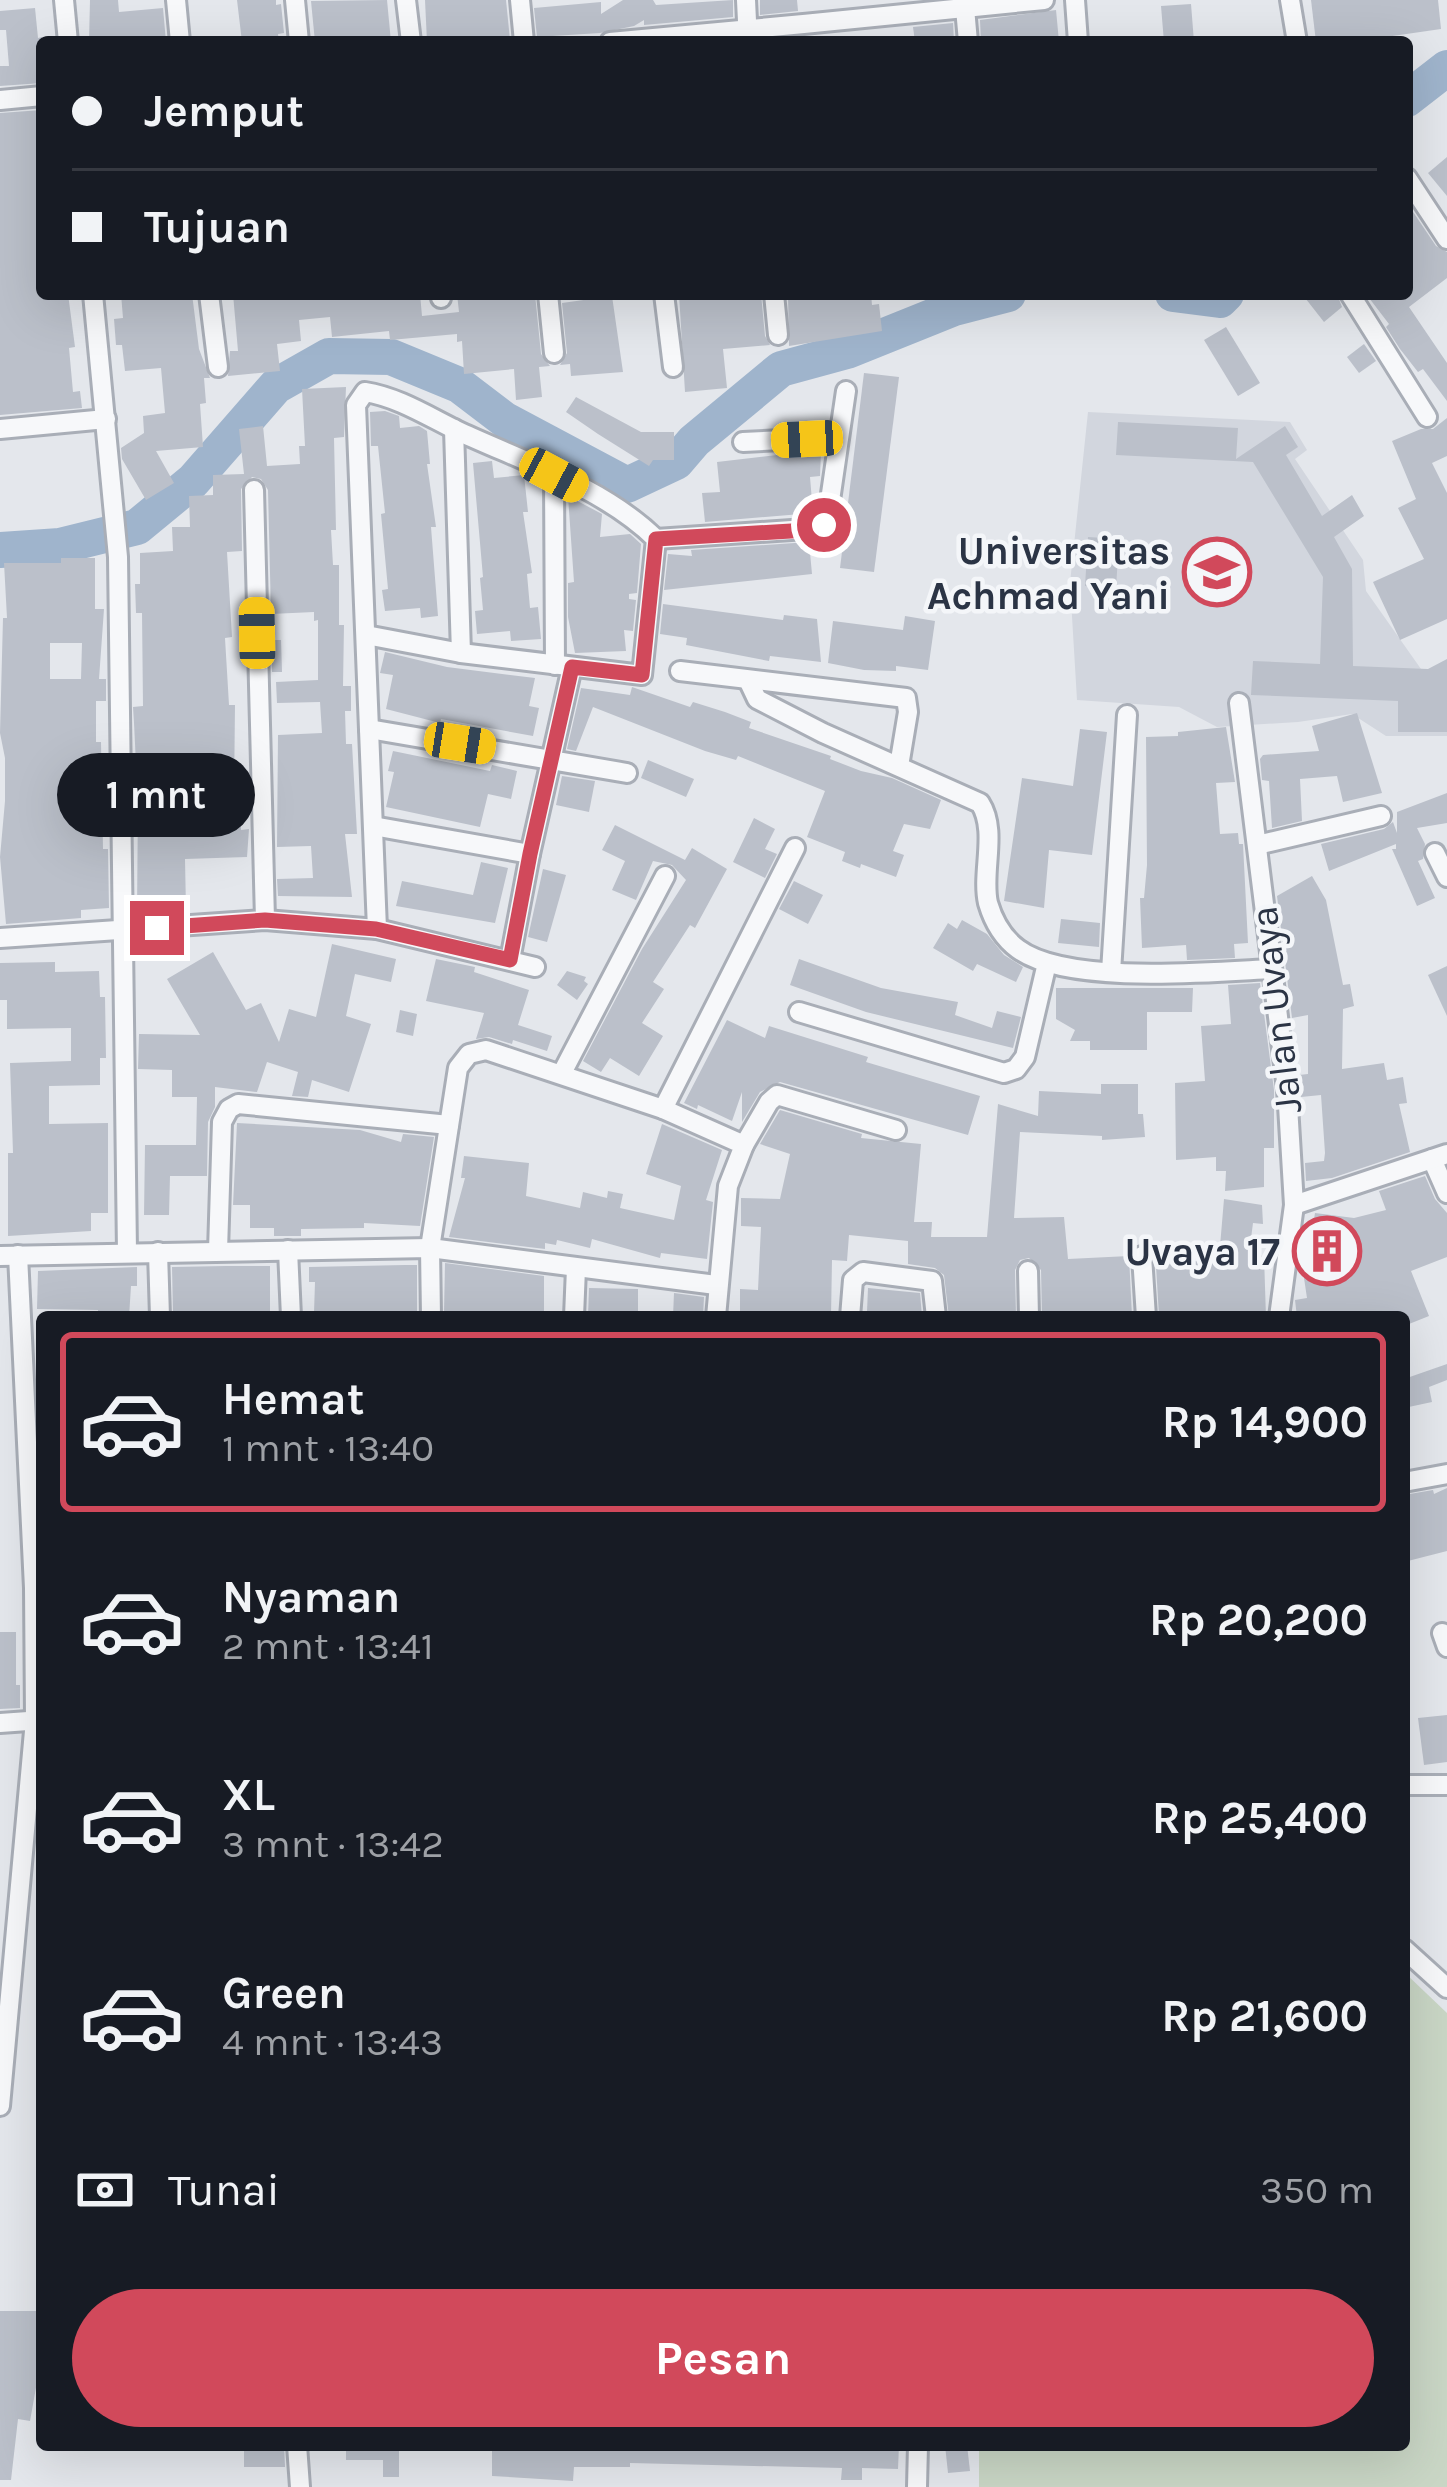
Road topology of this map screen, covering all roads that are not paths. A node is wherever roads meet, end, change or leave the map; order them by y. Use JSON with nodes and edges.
{"nodes":[{"id":1,"x":64,"y":0,"type":"edge"},
{"id":2,"x":176,"y":0,"type":"edge"},
{"id":3,"x":295,"y":0,"type":"edge"},
{"id":4,"x":406,"y":0,"type":"edge"},
{"id":5,"x":520,"y":0,"type":"edge"},
{"id":6,"x":746,"y":0,"type":"edge"},
{"id":7,"x":1044,"y":0,"type":"edge"},
{"id":8,"x":1075,"y":0,"type":"edge"},
{"id":9,"x":1290,"y":0,"type":"edge"},
{"id":10,"x":909,"y":7,"type":"edge"},
{"id":11,"x":965,"y":8,"type":"junction"},
{"id":12,"x":856,"y":32,"type":"edge"},
{"id":13,"x":747,"y":35,"type":"edge"},
{"id":14,"x":67,"y":36,"type":"edge"},
{"id":15,"x":179,"y":36,"type":"edge"},
{"id":16,"x":298,"y":36,"type":"edge"},
{"id":17,"x":410,"y":36,"type":"edge"},
{"id":18,"x":523,"y":36,"type":"edge"},
{"id":19,"x":967,"y":36,"type":"edge"},
{"id":20,"x":1078,"y":36,"type":"edge"},
{"id":21,"x":1296,"y":36,"type":"edge"},
{"id":22,"x":36,"y":97,"type":"edge"},
{"id":23,"x":0,"y":100,"type":"edge"},
{"id":24,"x":1413,"y":189,"type":"edge"},
{"id":25,"x":1447,"y":238,"type":"edge"},
{"id":26,"x":95,"y":300,"type":"edge"},
{"id":27,"x":210,"y":300,"type":"edge"},
{"id":28,"x":549,"y":300,"type":"edge"},
{"id":29,"x":665,"y":300,"type":"edge"},
{"id":30,"x":775,"y":300,"type":"edge"},
{"id":31,"x":1354,"y":300,"type":"edge"},
{"id":32,"x":778,"y":335,"type":"dead end"},
{"id":33,"x":554,"y":353,"type":"dead end"},
{"id":34,"x":218,"y":367,"type":"dead end"},
{"id":35,"x":673,"y":367,"type":"dead end"},
{"id":36,"x":846,"y":392,"type":"dead end"},
{"id":37,"x":1427,"y":416,"type":"dead end"},
{"id":38,"x":106,"y":419,"type":"junction"},
{"id":39,"x":0,"y":429,"type":"edge"},
{"id":40,"x":454,"y":429,"type":"junction"},
{"id":41,"x":838,"y":437,"type":"junction"},
{"id":42,"x":743,"y":442,"type":"dead end"},
{"id":43,"x":554,"y":475,"type":"junction"},
{"id":44,"x":254,"y":490,"type":"dead end"},
{"id":45,"x":656,"y":539,"type":"junction"},
{"id":46,"x":366,"y":635,"type":"junction"},
{"id":47,"x":461,"y":653,"type":"junction"},
{"id":48,"x":563,"y":666,"type":"junction"},
{"id":49,"x":680,"y":671,"type":"dead end"},
{"id":50,"x":748,"y":680,"type":"junction"},
{"id":51,"x":1239,"y":703,"type":"dead end"},
{"id":52,"x":1127,"y":715,"type":"dead end"},
{"id":53,"x":369,"y":729,"type":"junction"},
{"id":54,"x":551,"y":758,"type":"junction"},
{"id":55,"x":898,"y":766,"type":"junction"},
{"id":56,"x":627,"y":772,"type":"dead end"},
{"id":57,"x":1382,"y":816,"type":"dead end"},
{"id":58,"x":374,"y":826,"type":"junction"},
{"id":59,"x":1257,"y":845,"type":"junction"},
{"id":60,"x":795,"y":848,"type":"dead end"},
{"id":61,"x":530,"y":854,"type":"junction"},
{"id":62,"x":1436,"y":854,"type":"dead end"},
{"id":63,"x":665,"y":876,"type":"dead end"},
{"id":64,"x":1447,"y":877,"type":"edge"},
{"id":65,"x":265,"y":920,"type":"junction"},
{"id":66,"x":376,"y":929,"type":"junction"},
{"id":67,"x":122,"y":931,"type":"junction"},
{"id":68,"x":0,"y":938,"type":"edge"},
{"id":69,"x":510,"y":960,"type":"junction"},
{"id":70,"x":1047,"y":963,"type":"junction"},
{"id":71,"x":535,"y":968,"type":"dead end"},
{"id":72,"x":1271,"y":969,"type":"junction"},
{"id":73,"x":1111,"y":972,"type":"junction"},
{"id":74,"x":799,"y":1012,"type":"dead end"},
{"id":75,"x":562,"y":1073,"type":"junction"},
{"id":76,"x":663,"y":1109,"type":"junction"},
{"id":77,"x":449,"y":1125,"type":"junction"},
{"id":78,"x":896,"y":1130,"type":"dead end"},
{"id":79,"x":744,"y":1145,"type":"junction"},
{"id":80,"x":1439,"y":1156,"type":"edge"},
{"id":81,"x":1447,"y":1192,"type":"edge"},
{"id":82,"x":1294,"y":1205,"type":"junction"},
{"id":83,"x":430,"y":1248,"type":"junction"},
{"id":84,"x":288,"y":1250,"type":"junction"},
{"id":85,"x":218,"y":1251,"type":"junction"},
{"id":86,"x":127,"y":1252,"type":"junction"},
{"id":87,"x":158,"y":1252,"type":"junction"},
{"id":88,"x":9,"y":1255,"type":"edge"},
{"id":89,"x":1142,"y":1256,"type":"dead end"},
{"id":90,"x":575,"y":1268,"type":"junction"},
{"id":91,"x":1028,"y":1270,"type":"dead end"},
{"id":92,"x":716,"y":1285,"type":"junction"},
{"id":93,"x":160,"y":1311,"type":"edge"},
{"id":94,"x":291,"y":1311,"type":"edge"},
{"id":95,"x":431,"y":1311,"type":"edge"},
{"id":96,"x":574,"y":1311,"type":"edge"},
{"id":97,"x":716,"y":1311,"type":"edge"},
{"id":98,"x":850,"y":1311,"type":"edge"},
{"id":99,"x":935,"y":1311,"type":"edge"},
{"id":100,"x":1028,"y":1311,"type":"edge"},
{"id":101,"x":1146,"y":1311,"type":"edge"},
{"id":102,"x":1280,"y":1311,"type":"edge"},
{"id":103,"x":1447,"y":1474,"type":"edge"},
{"id":104,"x":1410,"y":1481,"type":"edge"},
{"id":105,"x":36,"y":1654,"type":"edge"},
{"id":106,"x":36,"y":1720,"type":"edge"},
{"id":107,"x":0,"y":1723,"type":"edge"},
{"id":108,"x":36,"y":1740,"type":"edge"},
{"id":109,"x":1410,"y":1784,"type":"edge"},
{"id":110,"x":1447,"y":1785,"type":"edge"},
{"id":111,"x":1410,"y":1954,"type":"edge"},
{"id":112,"x":1447,"y":1988,"type":"edge"},
{"id":113,"x":0,"y":2106,"type":"edge"},
{"id":114,"x":297,"y":2451,"type":"edge"},
{"id":115,"x":918,"y":2451,"type":"edge"},
{"id":116,"x":300,"y":2487,"type":"edge"},
{"id":117,"x":917,"y":2487,"type":"edge"}],
"edges":[{"from":1,"to":14,"type":"street"},
{"from":2,"to":15,"type":"street"},
{"from":3,"to":16,"type":"street"},
{"from":4,"to":17,"type":"street"},
{"from":5,"to":18,"type":"street"},
{"from":6,"to":13,"type":"street"},
{"from":7,"to":11,"type":"street"},
{"from":8,"to":20,"type":"street"},
{"from":9,"to":21,"type":"street"},
{"from":10,"to":11,"type":"street"},
{"from":10,"to":12,"type":"street"},
{"from":11,"to":19,"type":"street"},
{"from":12,"to":13,"type":"street"},
{"from":22,"to":23,"type":"street"},
{"from":24,"to":25,"type":"street"},
{"from":26,"to":38,"type":"street"},
{"from":27,"to":34,"type":"street"},
{"from":28,"to":33,"type":"street"},
{"from":29,"to":35,"type":"street"},
{"from":30,"to":32,"type":"street"},
{"from":31,"to":37,"type":"street"},
{"from":36,"to":41,"type":"street"},
{"from":38,"to":39,"type":"street"},
{"from":38,"to":67,"type":"street"},
{"from":40,"to":43,"type":"street"},
{"from":40,"to":46,"type":"street"},
{"from":40,"to":47,"type":"street"},
{"from":41,"to":42,"type":"street"},
{"from":41,"to":45,"type":"street"},
{"from":43,"to":45,"type":"street"},
{"from":43,"to":48,"type":"street"},
{"from":44,"to":65,"type":"street"},
{"from":45,"to":48,"type":"street"},
{"from":46,"to":47,"type":"street"},
{"from":46,"to":53,"type":"street"},
{"from":47,"to":48,"type":"street"},
{"from":48,"to":54,"type":"street"},
{"from":49,"to":50,"type":"street"},
{"from":50,"to":55,"type":"street"},
{"from":50,"to":55,"type":"street"},
{"from":51,"to":59,"type":"street","name":"Jalan Uvaya"},
{"from":52,"to":73,"type":"street"},
{"from":53,"to":54,"type":"street"},
{"from":53,"to":58,"type":"street"},
{"from":54,"to":56,"type":"street"},
{"from":54,"to":61,"type":"street"},
{"from":55,"to":70,"type":"street"},
{"from":57,"to":59,"type":"street"},
{"from":58,"to":61,"type":"street"},
{"from":58,"to":66,"type":"street"},
{"from":59,"to":72,"type":"street","name":"Jalan Uvaya"},
{"from":60,"to":76,"type":"street"},
{"from":61,"to":69,"type":"street"},
{"from":62,"to":64,"type":"street"},
{"from":63,"to":75,"type":"street"},
{"from":65,"to":66,"type":"street"},
{"from":65,"to":67,"type":"street"},
{"from":66,"to":69,"type":"street"},
{"from":67,"to":68,"type":"street"},
{"from":67,"to":86,"type":"street"},
{"from":69,"to":71,"type":"street"},
{"from":70,"to":73,"type":"street"},
{"from":70,"to":74,"type":"street"},
{"from":72,"to":73,"type":"street"},
{"from":72,"to":82,"type":"street","name":"Jalan Uvaya"},
{"from":75,"to":76,"type":"street"},
{"from":75,"to":77,"type":"street"},
{"from":76,"to":79,"type":"street"},
{"from":77,"to":83,"type":"street"},
{"from":77,"to":85,"type":"street"},
{"from":78,"to":79,"type":"street"},
{"from":79,"to":92,"type":"street"},
{"from":80,"to":81,"type":"street"},
{"from":80,"to":82,"type":"street"},
{"from":82,"to":102,"type":"street","name":"Jalan Uvaya"},
{"from":83,"to":84,"type":"street"},
{"from":83,"to":90,"type":"street"},
{"from":83,"to":95,"type":"street"},
{"from":84,"to":85,"type":"street"},
{"from":84,"to":94,"type":"street"},
{"from":85,"to":87,"type":"street"},
{"from":86,"to":87,"type":"street"},
{"from":86,"to":88,"type":"street"},
{"from":87,"to":93,"type":"street"},
{"from":88,"to":105,"type":"street"},
{"from":89,"to":101,"type":"street"},
{"from":90,"to":92,"type":"street"},
{"from":90,"to":96,"type":"street"},
{"from":91,"to":100,"type":"street"},
{"from":92,"to":97,"type":"street"},
{"from":98,"to":99,"type":"street"},
{"from":103,"to":104,"type":"street"},
{"from":106,"to":107,"type":"street"},
{"from":108,"to":113,"type":"street"},
{"from":109,"to":110,"type":"street"},
{"from":111,"to":112,"type":"street"},
{"from":114,"to":116,"type":"street"},
{"from":115,"to":117,"type":"street"}]}
